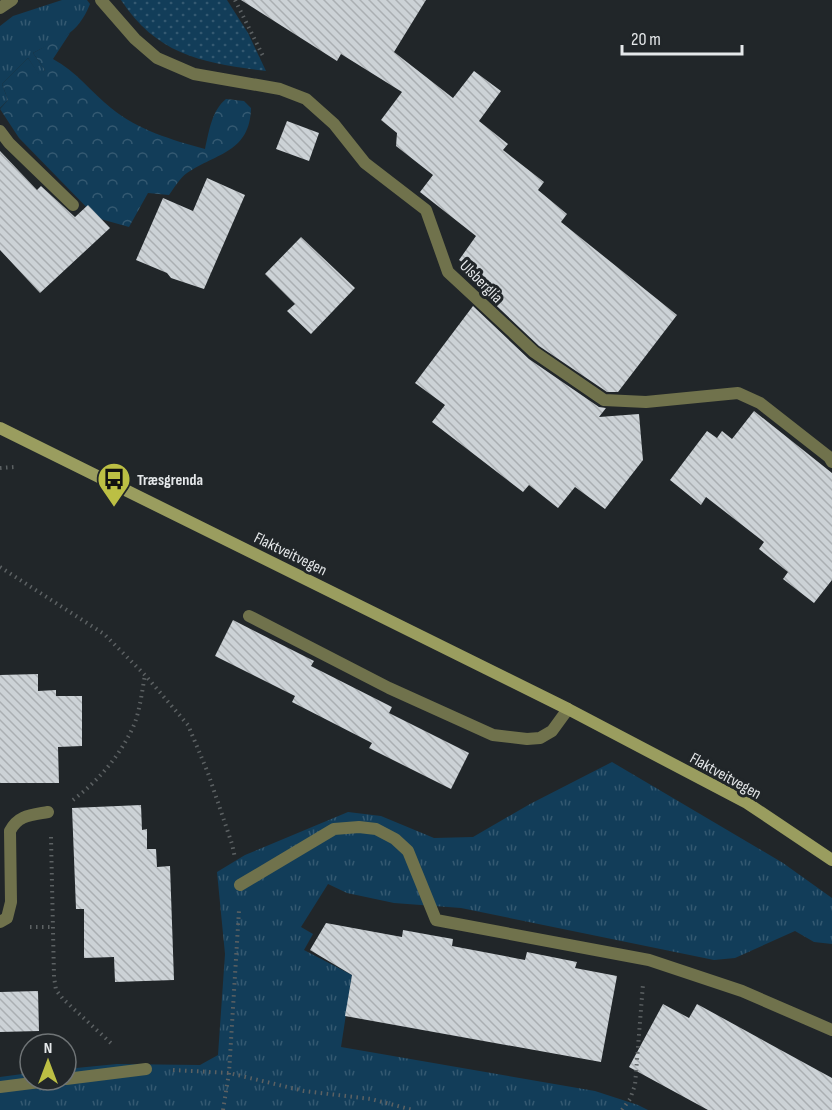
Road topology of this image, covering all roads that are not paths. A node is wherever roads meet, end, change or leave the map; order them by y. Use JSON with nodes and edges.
{"nodes":[{"id":1,"x":12,"y":0,"type":"edge"},
{"id":2,"x":101,"y":0,"type":"edge"},
{"id":3,"x":0,"y":8,"type":"edge"},
{"id":4,"x":0,"y":130,"type":"edge"},
{"id":5,"x":73,"y":205,"type":"dead end"},
{"id":6,"x":0,"y":428,"type":"edge"},
{"id":7,"x":832,"y":462,"type":"edge"},
{"id":8,"x":249,"y":616,"type":"dead end"},
{"id":9,"x":568,"y":708,"type":"junction"},
{"id":10,"x":48,"y":812,"type":"road end"},
{"id":11,"x":832,"y":860,"type":"edge"},
{"id":12,"x":240,"y":885,"type":"road end"},
{"id":13,"x":0,"y":922,"type":"edge"},
{"id":14,"x":832,"y":1030,"type":"edge"},
{"id":15,"x":146,"y":1069,"type":"road end"},
{"id":16,"x":78,"y":1078,"type":"edge"},
{"id":17,"x":18,"y":1085,"type":"edge"},
{"id":18,"x":0,"y":1087,"type":"edge"}],
"edges":[{"from":1,"to":3,"type":"street"},
{"from":2,"to":7,"type":"street","name":"Ulsberglia"},
{"from":4,"to":5,"type":"street"},
{"from":6,"to":9,"type":"main road","name":"Flaktveitvegen"},
{"from":8,"to":9,"type":"street"},
{"from":9,"to":11,"type":"main road","name":"Flaktveitvegen"},
{"from":10,"to":13,"type":"street"},
{"from":12,"to":14,"type":"street"},
{"from":15,"to":16,"type":"street"},
{"from":17,"to":18,"type":"street"}]}
